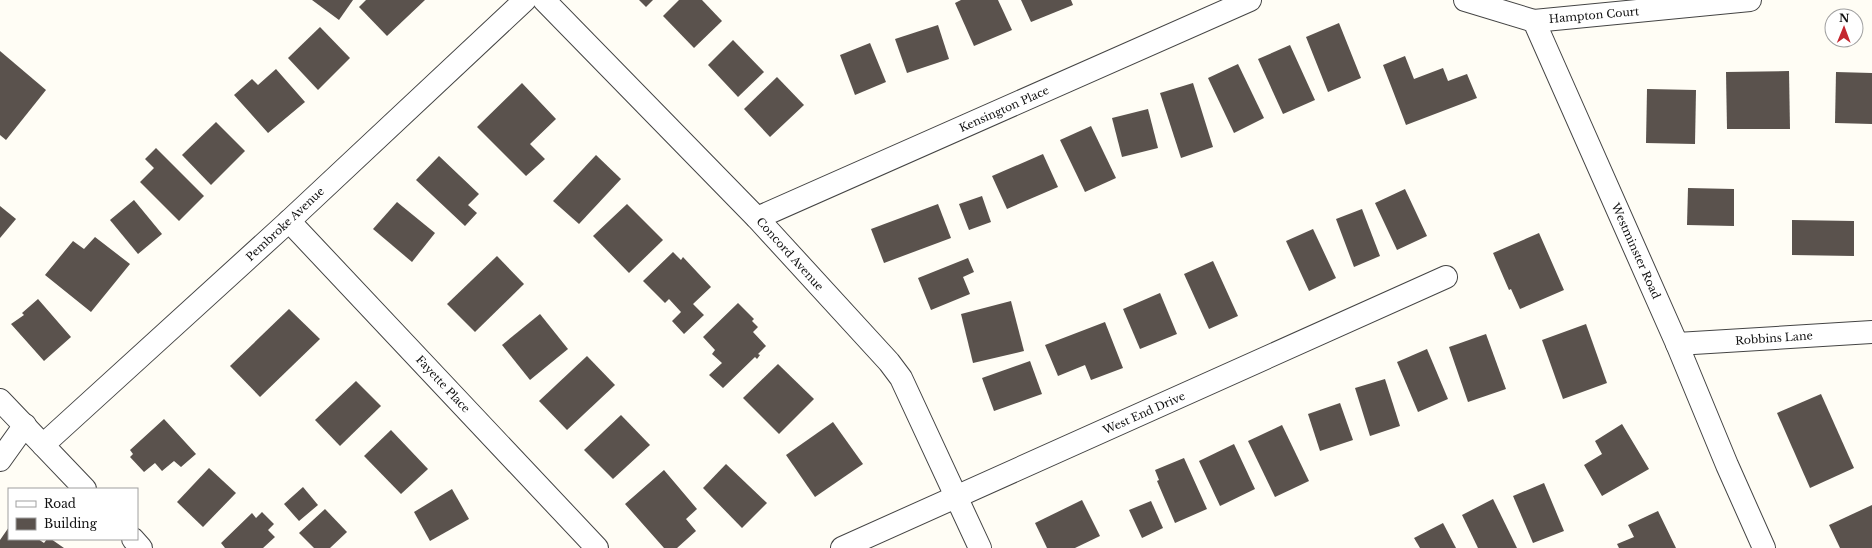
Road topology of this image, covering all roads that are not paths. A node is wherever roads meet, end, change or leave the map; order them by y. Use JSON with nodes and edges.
{"nodes":[{"id":1,"x":525,"y":0,"type":"edge"},
{"id":2,"x":544,"y":0,"type":"edge"},
{"id":3,"x":1250,"y":0,"type":"edge"},
{"id":4,"x":1465,"y":0,"type":"edge"},
{"id":5,"x":1750,"y":0,"type":"edge"},
{"id":6,"x":1534,"y":20,"type":"junction"},
{"id":7,"x":758,"y":218,"type":"junction"},
{"id":8,"x":289,"y":221,"type":"junction"},
{"id":9,"x":1446,"y":278,"type":"dead end"},
{"id":10,"x":1872,"y":332,"type":"edge"},
{"id":11,"x":1677,"y":344,"type":"junction"},
{"id":12,"x":0,"y":400,"type":"edge"},
{"id":13,"x":25,"y":425,"type":"junction"},
{"id":14,"x":43,"y":445,"type":"junction"},
{"id":15,"x":0,"y":460,"type":"edge"},
{"id":16,"x":84,"y":488,"type":"edge"},
{"id":17,"x":957,"y":497,"type":"junction"},
{"id":18,"x":134,"y":540,"type":"edge"},
{"id":19,"x":141,"y":548,"type":"edge"},
{"id":20,"x":596,"y":548,"type":"edge"},
{"id":21,"x":842,"y":548,"type":"edge"},
{"id":22,"x":980,"y":548,"type":"edge"},
{"id":23,"x":1764,"y":548,"type":"edge"}],
"edges":[{"from":1,"to":8,"type":"street","name":"Pembroke Avenue"},
{"from":2,"to":7,"type":"street","name":"Concord Avenue"},
{"from":3,"to":7,"type":"street","name":"Kensington Place"},
{"from":4,"to":6,"type":"street"},
{"from":5,"to":6,"type":"street","name":"Hampton Court"},
{"from":6,"to":11,"type":"street","name":"Westminster Road"},
{"from":7,"to":17,"type":"street","name":"Concord Avenue"},
{"from":8,"to":14,"type":"street","name":"Pembroke Avenue"},
{"from":8,"to":20,"type":"street","name":"Fayette Place"},
{"from":9,"to":17,"type":"street","name":"West End Drive"},
{"from":10,"to":11,"type":"street","name":"Robbins Lane"},
{"from":11,"to":23,"type":"street","name":"Westminster Road"},
{"from":12,"to":13,"type":"street"},
{"from":13,"to":14,"type":"street"},
{"from":13,"to":15,"type":"street"},
{"from":14,"to":16,"type":"street"},
{"from":17,"to":21,"type":"street","name":"West End Drive"},
{"from":17,"to":22,"type":"street","name":"Concord Avenue"},
{"from":18,"to":19,"type":"street"}]}
